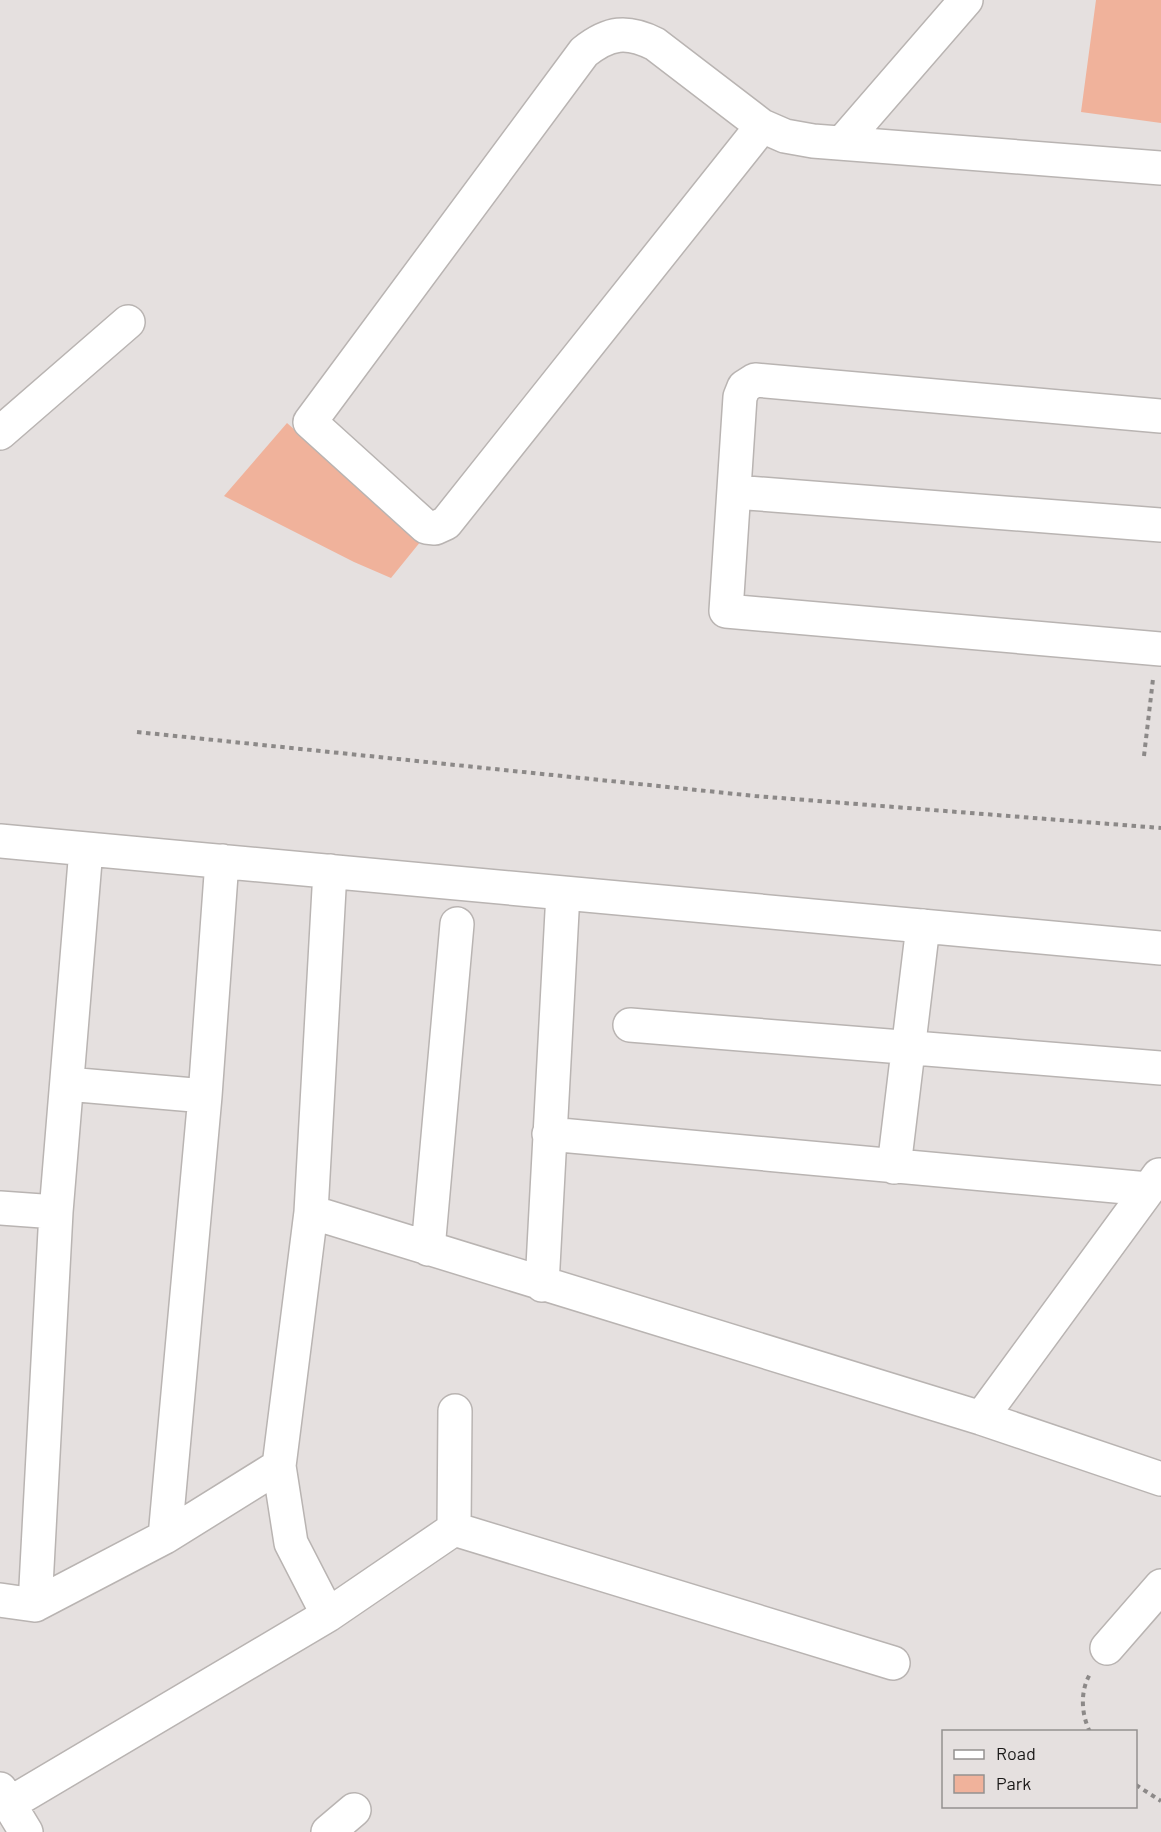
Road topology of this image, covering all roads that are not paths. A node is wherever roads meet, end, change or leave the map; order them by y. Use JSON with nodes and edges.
{"nodes":[{"id":1,"x":966,"y":0,"type":"edge"},
{"id":2,"x":762,"y":126,"type":"junction"},
{"id":3,"x":842,"y":143,"type":"junction"},
{"id":4,"x":1161,"y":168,"type":"edge"},
{"id":5,"x":128,"y":322,"type":"dead end"},
{"id":6,"x":1161,"y":416,"type":"edge"},
{"id":7,"x":0,"y":433,"type":"edge"},
{"id":8,"x":734,"y":492,"type":"junction"},
{"id":9,"x":1161,"y":525,"type":"edge"},
{"id":10,"x":1159,"y":649,"type":"edge"},
{"id":11,"x":0,"y":841,"type":"edge"},
{"id":12,"x":86,"y":849,"type":"junction"},
{"id":13,"x":222,"y":861,"type":"junction"},
{"id":14,"x":330,"y":871,"type":"junction"},
{"id":15,"x":563,"y":892,"type":"junction"},
{"id":16,"x":457,"y":924,"type":"dead end"},
{"id":17,"x":923,"y":926,"type":"junction"},
{"id":18,"x":1161,"y":948,"type":"edge"},
{"id":19,"x":630,"y":1025,"type":"dead end"},
{"id":20,"x":908,"y":1047,"type":"junction"},
{"id":21,"x":1161,"y":1068,"type":"edge"},
{"id":22,"x":67,"y":1084,"type":"junction"},
{"id":23,"x":204,"y":1096,"type":"junction"},
{"id":24,"x":549,"y":1134,"type":"junction"},
{"id":25,"x":894,"y":1167,"type":"junction"},
{"id":26,"x":1154,"y":1181,"type":"edge"},
{"id":27,"x":0,"y":1208,"type":"edge"},
{"id":28,"x":57,"y":1212,"type":"junction"},
{"id":29,"x":310,"y":1212,"type":"junction"},
{"id":30,"x":428,"y":1249,"type":"junction"},
{"id":31,"x":542,"y":1285,"type":"junction"},
{"id":32,"x":455,"y":1411,"type":"dead end"},
{"id":33,"x":981,"y":1418,"type":"junction"},
{"id":34,"x":279,"y":1466,"type":"junction"},
{"id":35,"x":1161,"y":1479,"type":"edge"},
{"id":36,"x":454,"y":1528,"type":"junction"},
{"id":37,"x":165,"y":1537,"type":"junction"},
{"id":38,"x":1151,"y":1598,"type":"edge"},
{"id":39,"x":0,"y":1600,"type":"edge"},
{"id":40,"x":35,"y":1605,"type":"junction"},
{"id":41,"x":328,"y":1615,"type":"junction"},
{"id":42,"x":1107,"y":1648,"type":"road end"},
{"id":43,"x":893,"y":1663,"type":"dead end"},
{"id":44,"x":4,"y":1796,"type":"edge"},
{"id":45,"x":354,"y":1810,"type":"dead end"},
{"id":46,"x":26,"y":1832,"type":"edge"},
{"id":47,"x":328,"y":1832,"type":"edge"}],
"edges":[{"from":1,"to":3,"type":"street"},
{"from":2,"to":2,"type":"street"},
{"from":2,"to":3,"type":"street"},
{"from":3,"to":4,"type":"street"},
{"from":5,"to":7,"type":"street"},
{"from":6,"to":8,"type":"street"},
{"from":8,"to":9,"type":"street"},
{"from":8,"to":10,"type":"street"},
{"from":11,"to":12,"type":"street"},
{"from":12,"to":13,"type":"street"},
{"from":12,"to":22,"type":"street"},
{"from":13,"to":14,"type":"street"},
{"from":13,"to":23,"type":"street"},
{"from":14,"to":15,"type":"street"},
{"from":14,"to":29,"type":"street"},
{"from":15,"to":17,"type":"street"},
{"from":15,"to":24,"type":"street"},
{"from":16,"to":30,"type":"street"},
{"from":17,"to":18,"type":"street"},
{"from":17,"to":20,"type":"street"},
{"from":19,"to":20,"type":"street"},
{"from":20,"to":21,"type":"street"},
{"from":20,"to":25,"type":"street"},
{"from":22,"to":23,"type":"street"},
{"from":22,"to":28,"type":"street"},
{"from":23,"to":37,"type":"street"},
{"from":24,"to":25,"type":"street"},
{"from":24,"to":31,"type":"street"},
{"from":25,"to":26,"type":"street"},
{"from":26,"to":33,"type":"street"},
{"from":27,"to":28,"type":"street"},
{"from":28,"to":40,"type":"street"},
{"from":29,"to":30,"type":"street"},
{"from":29,"to":34,"type":"street"},
{"from":30,"to":31,"type":"street"},
{"from":31,"to":33,"type":"street"},
{"from":32,"to":36,"type":"street"},
{"from":33,"to":35,"type":"street"},
{"from":34,"to":37,"type":"street"},
{"from":34,"to":41,"type":"street"},
{"from":36,"to":41,"type":"street"},
{"from":36,"to":43,"type":"street"},
{"from":37,"to":40,"type":"street"},
{"from":38,"to":42,"type":"street"},
{"from":39,"to":40,"type":"street"},
{"from":41,"to":44,"type":"street"},
{"from":44,"to":46,"type":"street"},
{"from":45,"to":47,"type":"street"}]}
